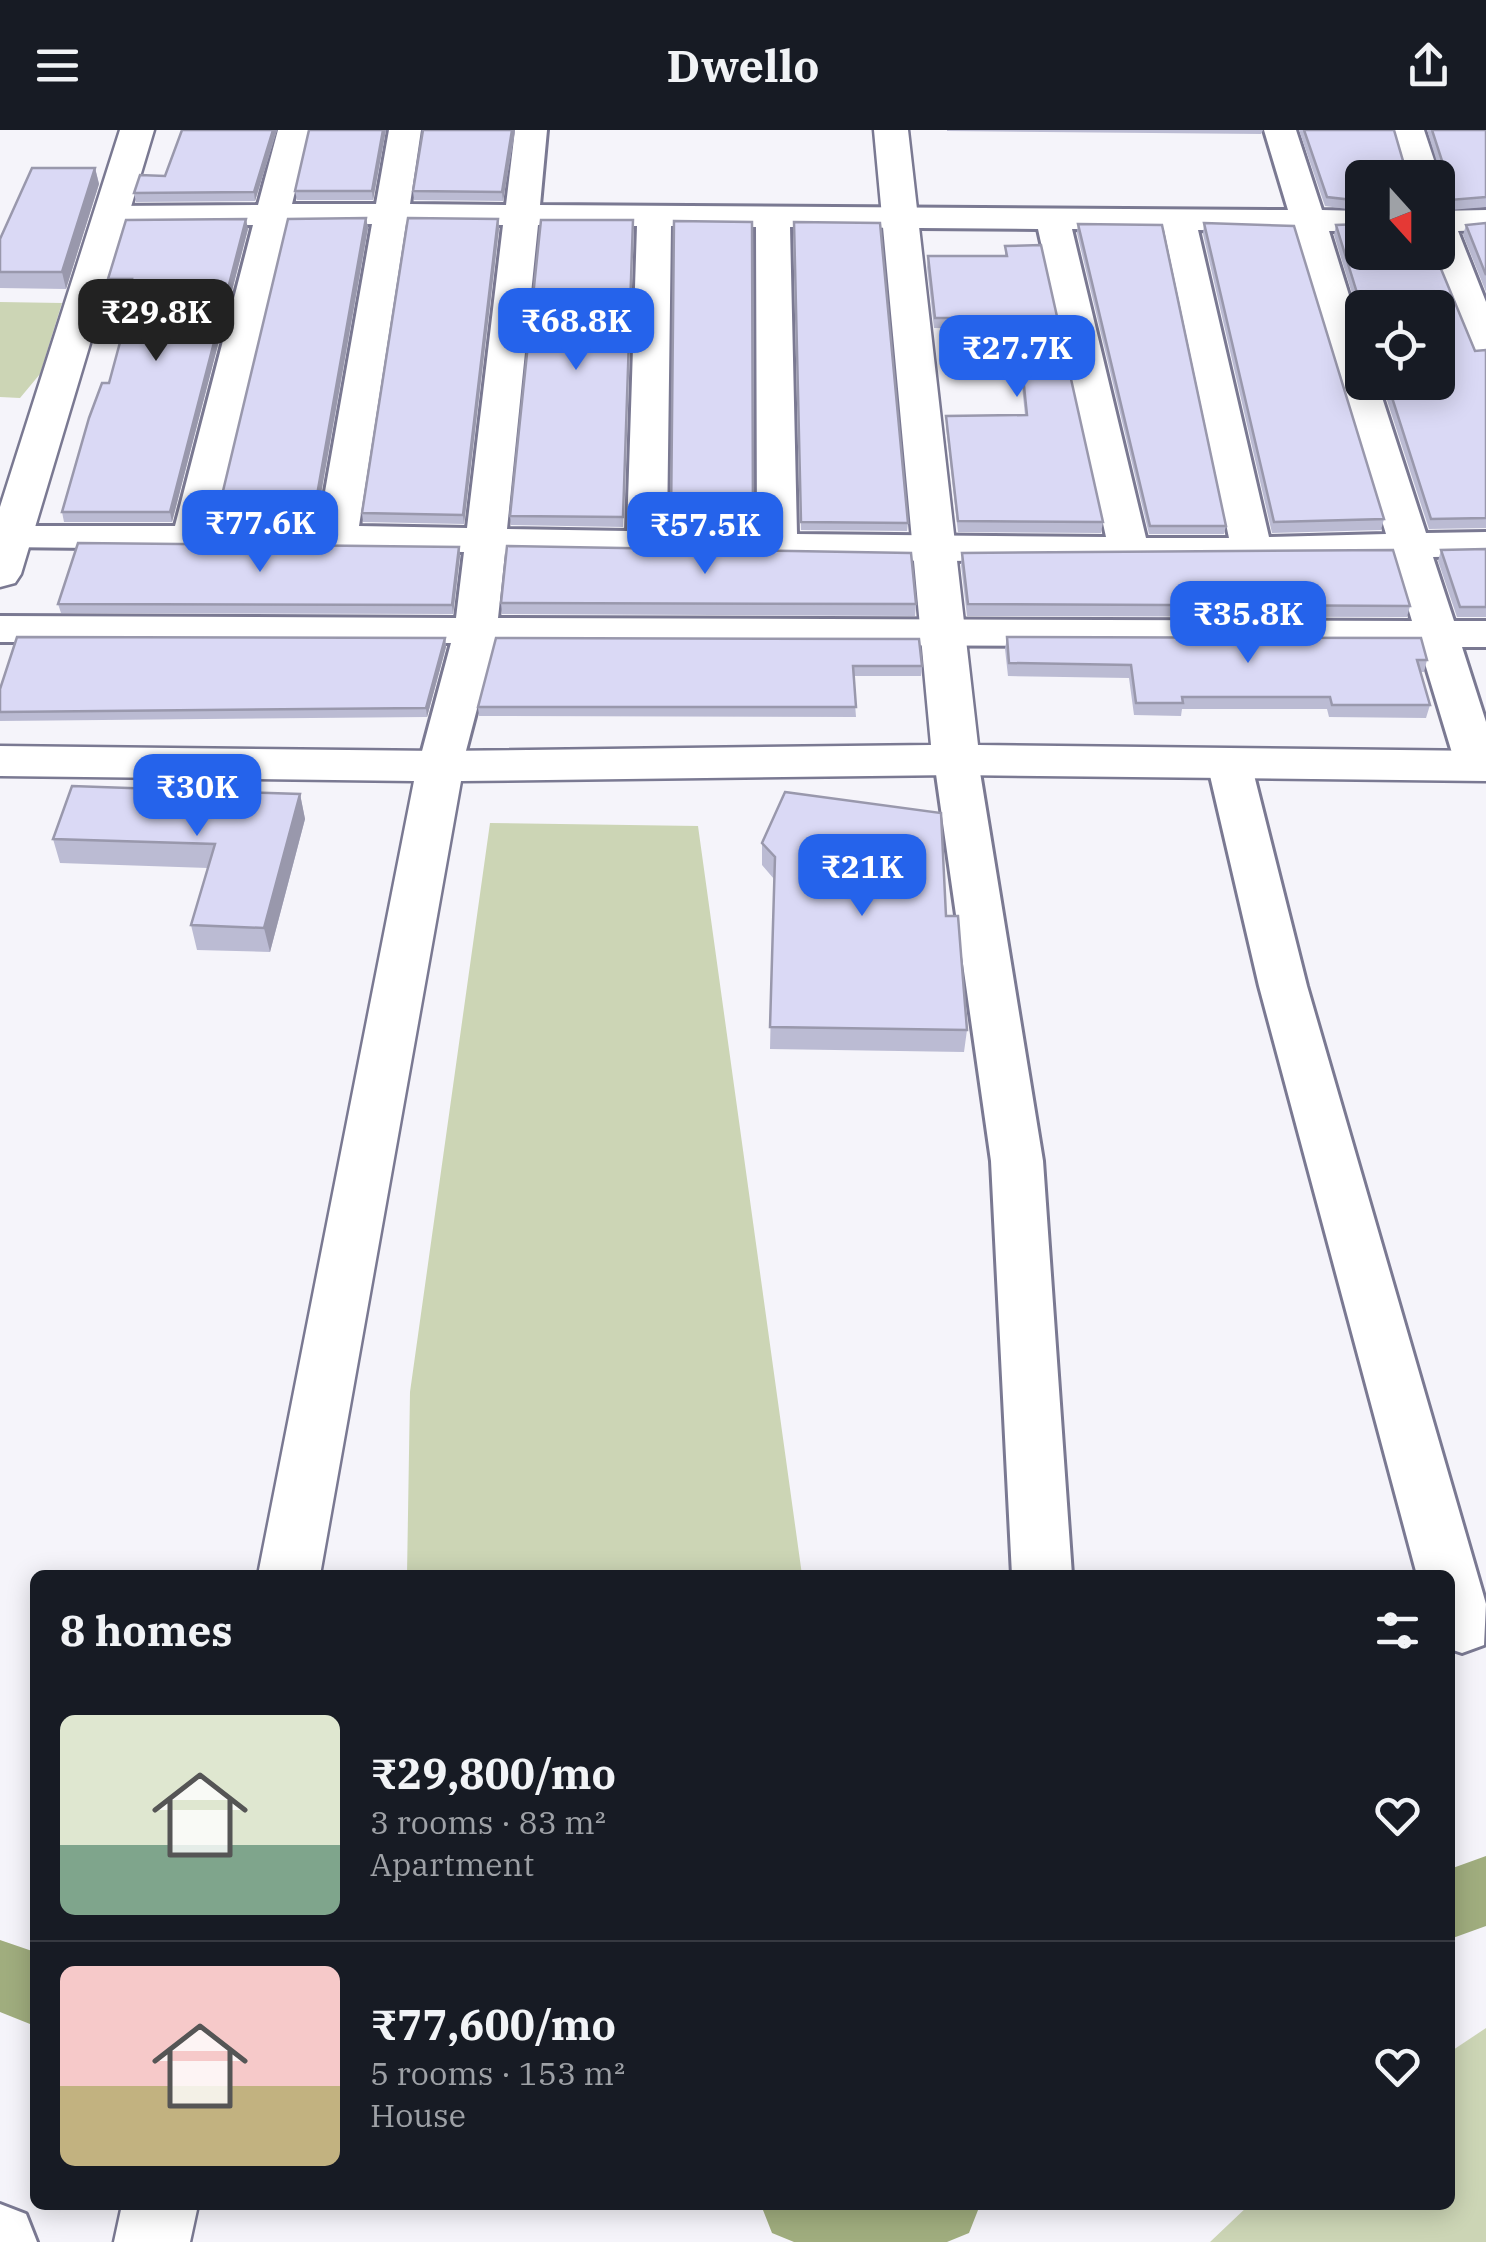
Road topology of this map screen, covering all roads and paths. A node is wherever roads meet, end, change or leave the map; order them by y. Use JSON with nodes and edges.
{"nodes":[{"id":1,"x":137,"y":130,"type":"edge"},
{"id":2,"x":294,"y":130,"type":"edge"},
{"id":3,"x":405,"y":130,"type":"edge"},
{"id":4,"x":531,"y":130,"type":"edge"},
{"id":5,"x":891,"y":130,"type":"edge"},
{"id":6,"x":1280,"y":130,"type":"edge"},
{"id":7,"x":1408,"y":130,"type":"edge"},
{"id":8,"x":1417,"y":160,"type":"edge"},
{"id":9,"x":390,"y":214,"type":"junction"},
{"id":10,"x":521,"y":215,"type":"junction"},
{"id":11,"x":111,"y":216,"type":"junction"},
{"id":12,"x":272,"y":216,"type":"junction"},
{"id":13,"x":654,"y":216,"type":"junction"},
{"id":14,"x":773,"y":216,"type":"junction"},
{"id":15,"x":902,"y":216,"type":"junction"},
{"id":16,"x":1052,"y":216,"type":"junction"},
{"id":17,"x":1486,"y":220,"type":"edge"},
{"id":18,"x":1311,"y":221,"type":"junction"},
{"id":19,"x":1345,"y":221,"type":"edge"},
{"id":20,"x":1455,"y":221,"type":"edge"},
{"id":21,"x":1178,"y":222,"type":"junction"},
{"id":22,"x":1455,"y":267,"type":"edge"},
{"id":23,"x":1486,"y":348,"type":"edge"},
{"id":24,"x":337,"y":538,"type":"junction"},
{"id":25,"x":191,"y":540,"type":"junction"},
{"id":26,"x":485,"y":542,"type":"junction"},
{"id":27,"x":647,"y":544,"type":"junction"},
{"id":28,"x":1408,"y":544,"type":"junction"},
{"id":29,"x":1486,"y":544,"type":"edge"},
{"id":30,"x":778,"y":546,"type":"junction"},
{"id":31,"x":934,"y":549,"type":"junction"},
{"id":32,"x":1128,"y":549,"type":"junction"},
{"id":33,"x":1252,"y":550,"type":"junction"},
{"id":34,"x":5,"y":557,"type":"edge"},
{"id":35,"x":0,"y":630,"type":"edge"},
{"id":36,"x":476,"y":630,"type":"junction"},
{"id":37,"x":942,"y":632,"type":"junction"},
{"id":38,"x":1436,"y":634,"type":"junction"},
{"id":39,"x":1486,"y":634,"type":"edge"},
{"id":40,"x":956,"y":760,"type":"junction"},
{"id":41,"x":0,"y":762,"type":"edge"},
{"id":42,"x":440,"y":766,"type":"junction"},
{"id":43,"x":1482,"y":766,"type":"edge"},
{"id":44,"x":1230,"y":767,"type":"junction"},
{"id":45,"x":290,"y":1570,"type":"edge"},
{"id":46,"x":1042,"y":1570,"type":"edge"},
{"id":47,"x":1446,"y":1570,"type":"edge"},
{"id":48,"x":159,"y":2210,"type":"edge"},
{"id":49,"x":152,"y":2242,"type":"edge"}],
"edges":[{"from":1,"to":11,"type":"street"},
{"from":2,"to":12,"type":"street"},
{"from":3,"to":9,"type":"street"},
{"from":4,"to":10,"type":"street"},
{"from":5,"to":15,"type":"street"},
{"from":6,"to":18,"type":"street"},
{"from":7,"to":8,"type":"street"},
{"from":9,"to":10,"type":"street"},
{"from":9,"to":12,"type":"street"},
{"from":9,"to":24,"type":"street"},
{"from":10,"to":13,"type":"street"},
{"from":10,"to":26,"type":"street"},
{"from":11,"to":12,"type":"street"},
{"from":11,"to":34,"type":"street"},
{"from":12,"to":25,"type":"street"},
{"from":13,"to":14,"type":"street"},
{"from":13,"to":27,"type":"street"},
{"from":14,"to":15,"type":"street"},
{"from":14,"to":30,"type":"street"},
{"from":15,"to":16,"type":"street"},
{"from":15,"to":31,"type":"street"},
{"from":16,"to":21,"type":"street"},
{"from":16,"to":32,"type":"street"},
{"from":17,"to":20,"type":"street"},
{"from":18,"to":19,"type":"street"},
{"from":18,"to":21,"type":"street"},
{"from":18,"to":28,"type":"street"},
{"from":21,"to":33,"type":"street"},
{"from":22,"to":23,"type":"street"},
{"from":24,"to":25,"type":"street"},
{"from":24,"to":26,"type":"street"},
{"from":25,"to":34,"type":"street"},
{"from":26,"to":27,"type":"street"},
{"from":26,"to":36,"type":"street"},
{"from":27,"to":30,"type":"street"},
{"from":28,"to":29,"type":"street"},
{"from":28,"to":33,"type":"street"},
{"from":28,"to":38,"type":"street"},
{"from":30,"to":31,"type":"street"},
{"from":31,"to":32,"type":"street"},
{"from":31,"to":37,"type":"street"},
{"from":32,"to":33,"type":"street"},
{"from":35,"to":36,"type":"street"},
{"from":36,"to":37,"type":"street"},
{"from":36,"to":42,"type":"street"},
{"from":37,"to":38,"type":"street"},
{"from":37,"to":40,"type":"street"},
{"from":38,"to":39,"type":"street"},
{"from":38,"to":43,"type":"street"},
{"from":40,"to":42,"type":"street"},
{"from":40,"to":44,"type":"street"},
{"from":40,"to":46,"type":"street"},
{"from":41,"to":42,"type":"street"},
{"from":42,"to":45,"type":"street"},
{"from":43,"to":44,"type":"street"},
{"from":44,"to":47,"type":"street"},
{"from":48,"to":49,"type":"street"}]}
